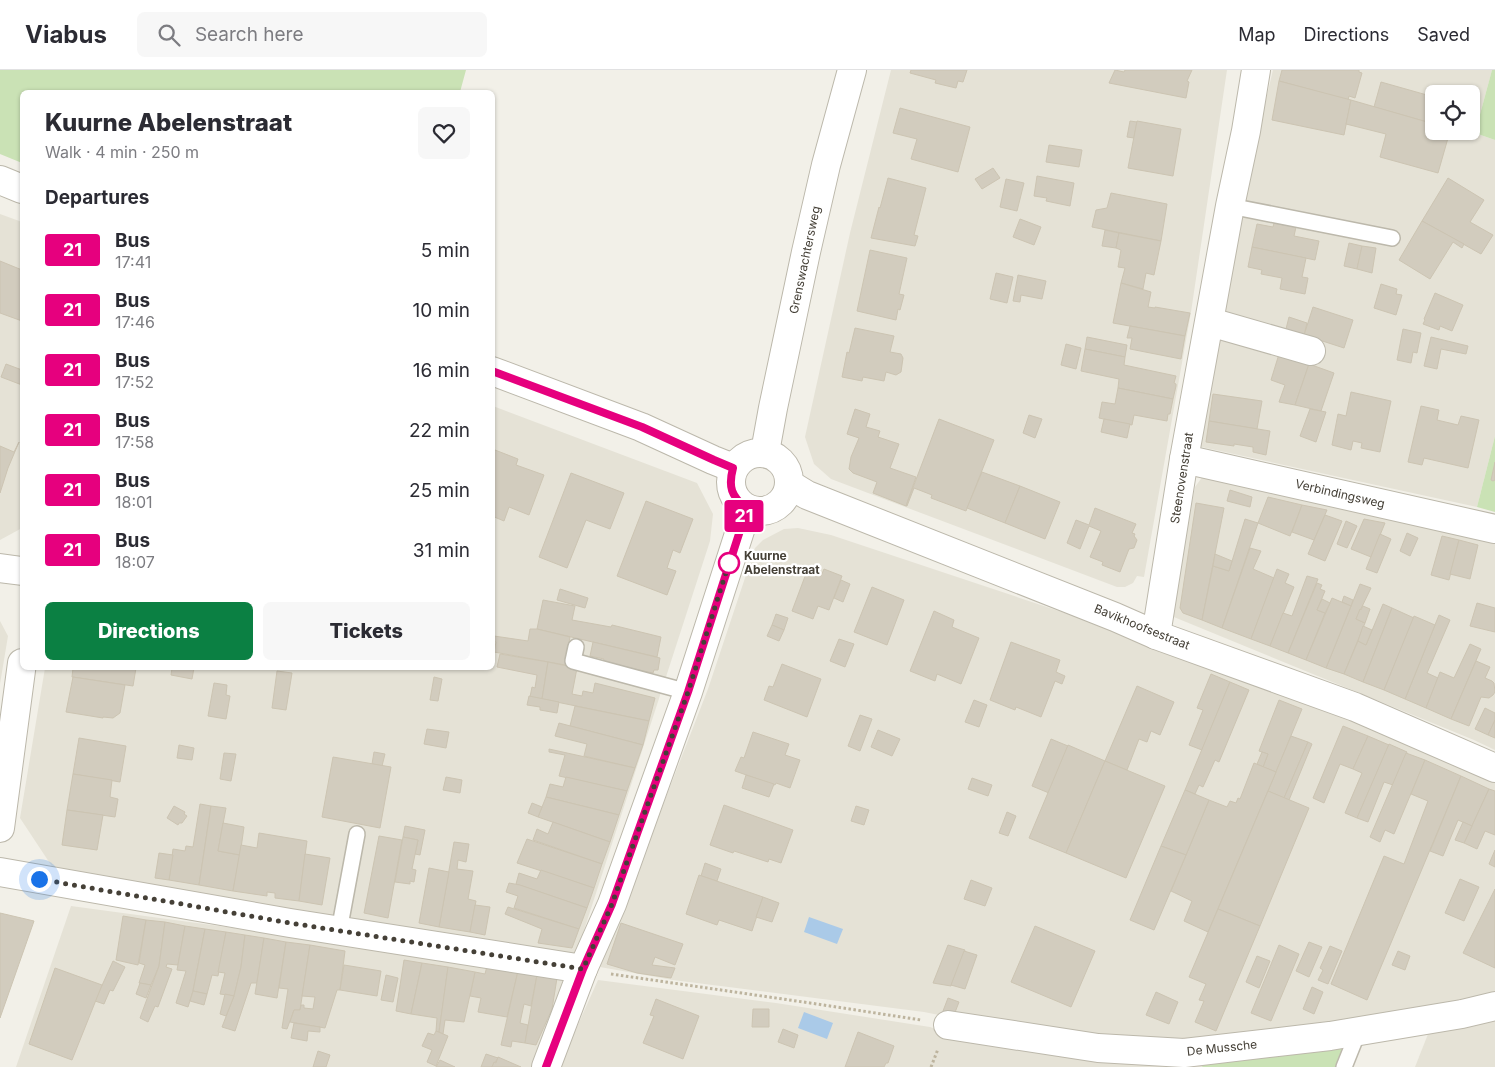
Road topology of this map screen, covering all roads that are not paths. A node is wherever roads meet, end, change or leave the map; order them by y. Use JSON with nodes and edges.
{"nodes":[{"id":1,"x":852,"y":70,"type":"edge"},
{"id":2,"x":1256,"y":70,"type":"edge"},
{"id":3,"x":0,"y":180,"type":"edge"},
{"id":4,"x":20,"y":187,"type":"edge"},
{"id":5,"x":1230,"y":206,"type":"junction"},
{"id":6,"x":1392,"y":238,"type":"dead end"},
{"id":7,"x":1210,"y":322,"type":"junction"},
{"id":8,"x":1311,"y":351,"type":"dead end"},
{"id":9,"x":495,"y":372,"type":"edge"},
{"id":10,"x":765,"y":452,"type":"junction"},
{"id":11,"x":1184,"y":459,"type":"junction"},
{"id":12,"x":733,"y":468,"type":"junction"},
{"id":13,"x":789,"y":484,"type":"junction"},
{"id":14,"x":747,"y":509,"type":"junction"},
{"id":15,"x":1495,"y":529,"type":"edge"},
{"id":16,"x":0,"y":568,"type":"edge"},
{"id":17,"x":20,"y":571,"type":"edge"},
{"id":18,"x":1156,"y":635,"type":"junction"},
{"id":19,"x":576,"y":647,"type":"dead end"},
{"id":20,"x":21,"y":670,"type":"edge"},
{"id":21,"x":688,"y":692,"type":"junction"},
{"id":22,"x":1495,"y":768,"type":"edge"},
{"id":23,"x":0,"y":828,"type":"edge"},
{"id":24,"x":357,"y":834,"type":"dead end"},
{"id":25,"x":0,"y":872,"type":"edge"},
{"id":26,"x":339,"y":931,"type":"junction"},
{"id":27,"x":583,"y":969,"type":"junction"},
{"id":28,"x":1495,"y":1006,"type":"edge"},
{"id":29,"x":948,"y":1025,"type":"road end"},
{"id":30,"x":1353,"y":1033,"type":"junction"},
{"id":31,"x":546,"y":1067,"type":"edge"},
{"id":32,"x":1344,"y":1067,"type":"edge"}],
"edges":[{"from":1,"to":10,"type":"street","name":"Grenswachtersweg"},
{"from":2,"to":5,"type":"street","name":"Steenovenstraat"},
{"from":3,"to":4,"type":"street"},
{"from":5,"to":6,"type":"lane"},
{"from":5,"to":7,"type":"street","name":"Steenovenstraat"},
{"from":7,"to":8,"type":"street"},
{"from":7,"to":11,"type":"street","name":"Steenovenstraat"},
{"from":9,"to":12,"type":"street"},
{"from":10,"to":12,"type":"street"},
{"from":10,"to":13,"type":"street"},
{"from":11,"to":15,"type":"street","name":"Verbindingsweg"},
{"from":11,"to":18,"type":"street","name":"Steenovenstraat"},
{"from":12,"to":14,"type":"street"},
{"from":13,"to":14,"type":"street"},
{"from":13,"to":18,"type":"street","name":"Bavikhoofsestraat"},
{"from":14,"to":21,"type":"street"},
{"from":16,"to":17,"type":"street"},
{"from":18,"to":22,"type":"street","name":"Bavikhoofsestraat"},
{"from":19,"to":21,"type":"lane"},
{"from":20,"to":23,"type":"street"},
{"from":21,"to":27,"type":"street"},
{"from":24,"to":26,"type":"lane"},
{"from":25,"to":26,"type":"street"},
{"from":26,"to":27,"type":"street"},
{"from":27,"to":31,"type":"street"},
{"from":28,"to":30,"type":"street","name":"De Mussche"},
{"from":29,"to":30,"type":"street","name":"De Mussche"},
{"from":30,"to":32,"type":"lane"}]}
